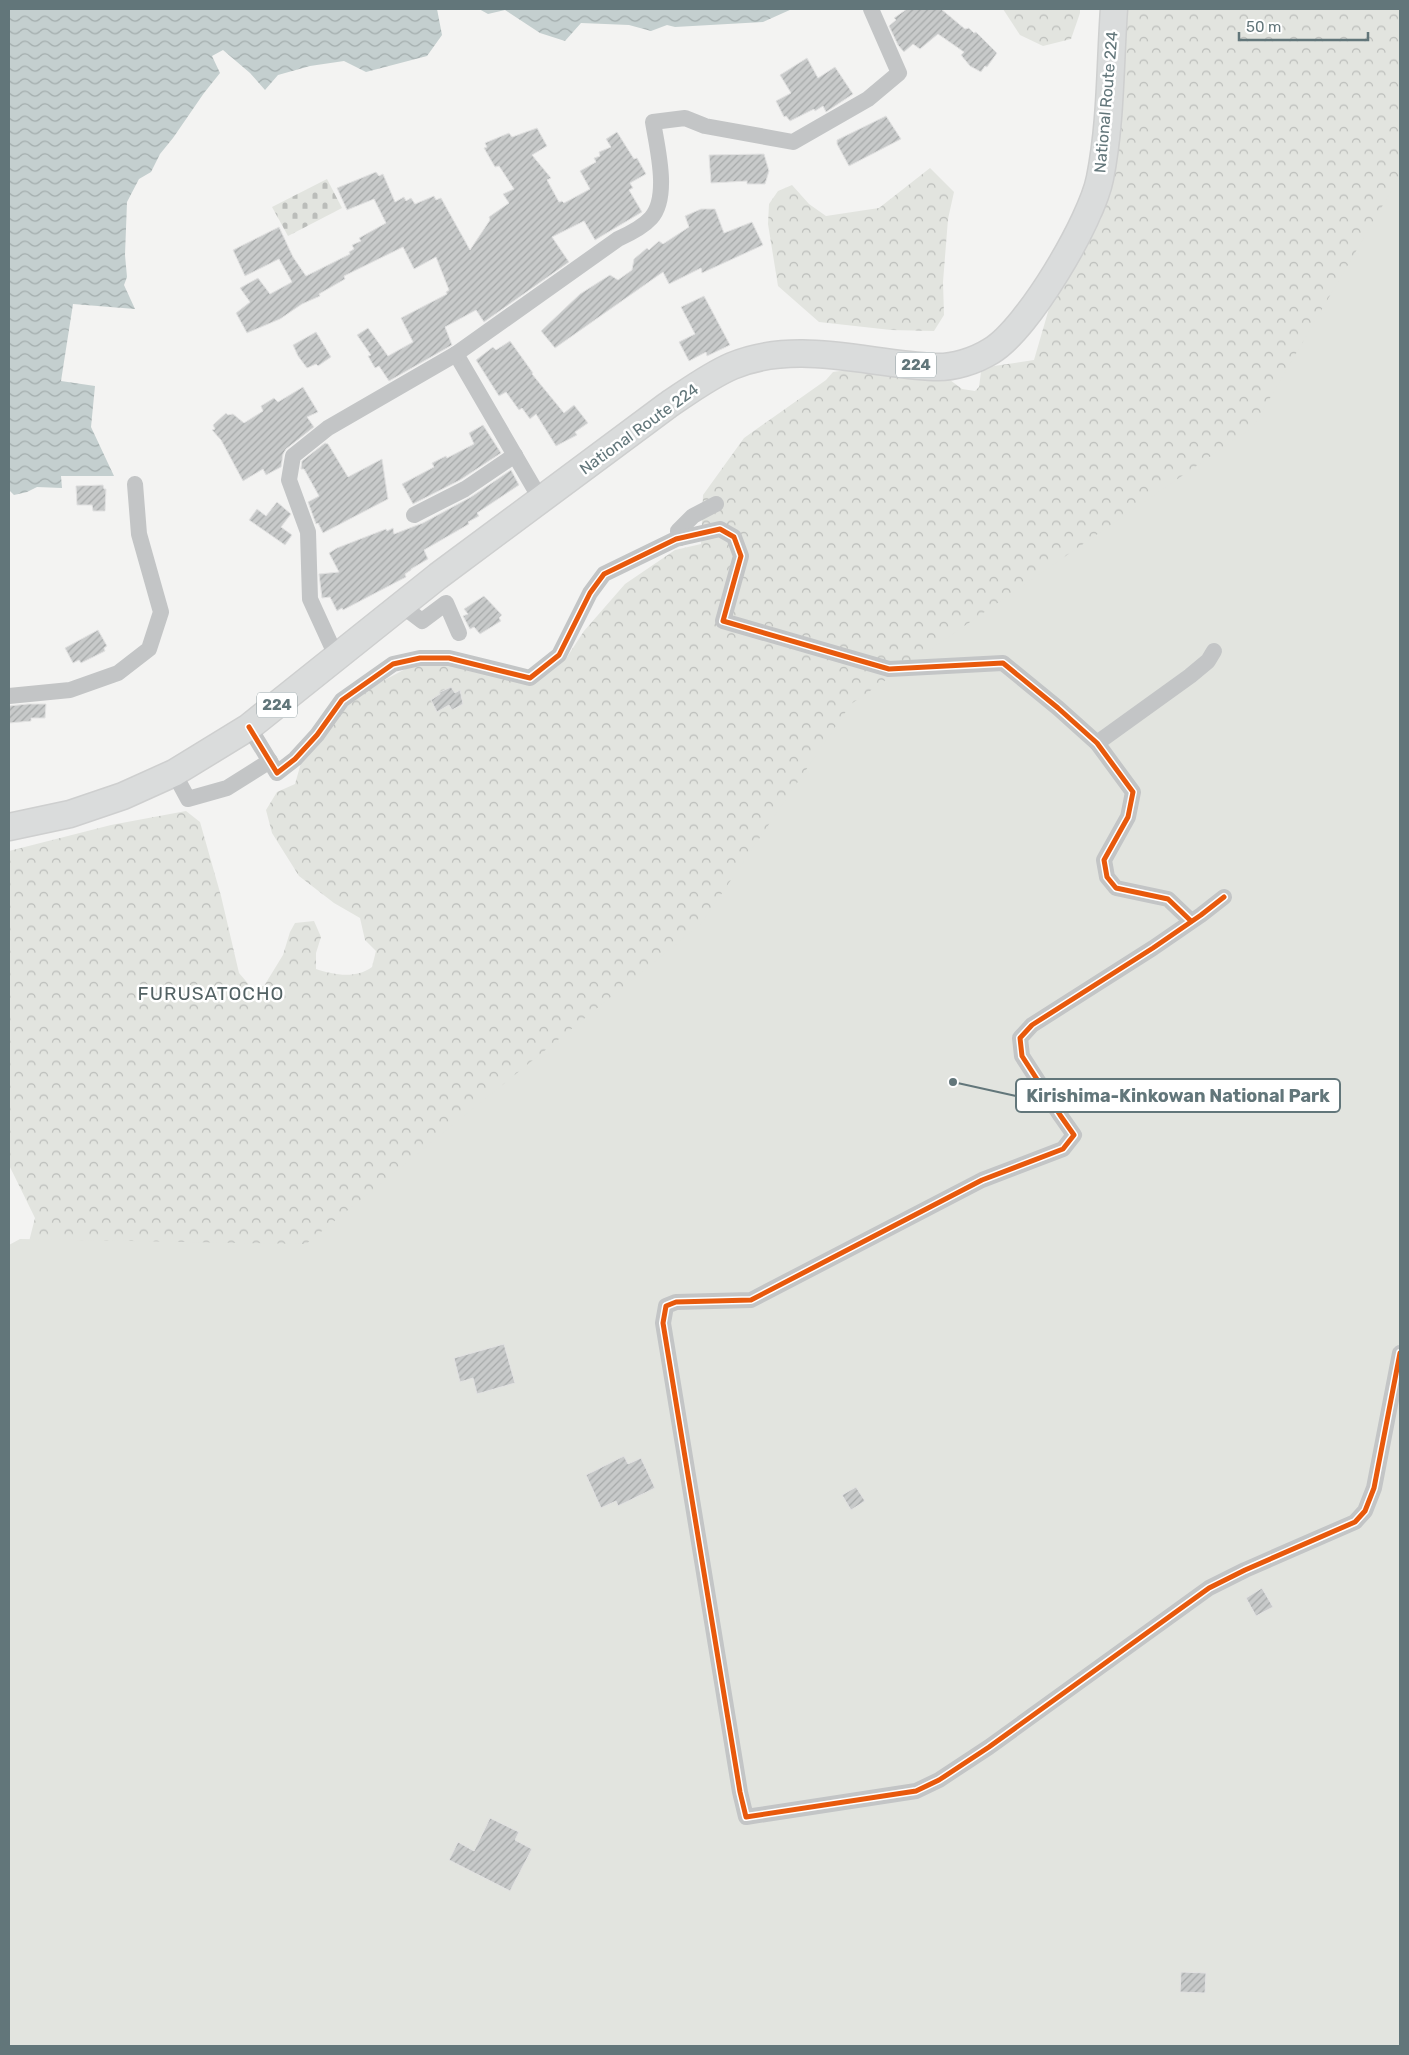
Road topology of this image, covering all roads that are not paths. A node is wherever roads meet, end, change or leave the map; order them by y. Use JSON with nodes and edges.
{"nodes":[{"id":1,"x":871,"y":9,"type":"edge"},
{"id":2,"x":1114,"y":9,"type":"edge"},
{"id":3,"x":456,"y":354,"type":"junction"},
{"id":4,"x":515,"y":456,"type":"junction"},
{"id":5,"x":135,"y":484,"type":"dead end"},
{"id":6,"x":542,"y":500,"type":"junction"},
{"id":7,"x":716,"y":504,"type":"dead end"},
{"id":8,"x":414,"y":515,"type":"dead end"},
{"id":9,"x":680,"y":538,"type":"junction"},
{"id":10,"x":402,"y":605,"type":"junction"},
{"id":11,"x":459,"y":633,"type":"dead end"},
{"id":12,"x":1214,"y":651,"type":"dead end"},
{"id":13,"x":337,"y":658,"type":"junction"},
{"id":14,"x":9,"y":696,"type":"edge"},
{"id":15,"x":249,"y":727,"type":"junction"},
{"id":16,"x":1097,"y":743,"type":"junction"},
{"id":17,"x":270,"y":761,"type":"junction"},
{"id":18,"x":174,"y":773,"type":"junction"},
{"id":19,"x":9,"y":827,"type":"edge"},
{"id":20,"x":1224,"y":897,"type":"dead end"},
{"id":21,"x":1191,"y":921,"type":"junction"},
{"id":22,"x":1400,"y":1353,"type":"edge"}],
"edges":[{"from":1,"to":3,"type":"street"},
{"from":2,"to":6,"type":"highway","name":"National Route 224","number":"224"},
{"from":3,"to":4,"type":"street"},
{"from":3,"to":13,"type":"street"},
{"from":4,"to":6,"type":"street"},
{"from":4,"to":8,"type":"street"},
{"from":5,"to":14,"type":"street"},
{"from":6,"to":10,"type":"highway","name":"National Route 224","number":"224"},
{"from":7,"to":9,"type":"street"},
{"from":9,"to":16,"type":"street"},
{"from":9,"to":17,"type":"street"},
{"from":10,"to":11,"type":"street"},
{"from":10,"to":13,"type":"highway","name":"National Route 224","number":"224"},
{"from":12,"to":16,"type":"street"},
{"from":13,"to":15,"type":"highway","name":"National Route 224","number":"224"},
{"from":15,"to":17,"type":"street"},
{"from":15,"to":18,"type":"highway","name":"National Route 224","number":"224"},
{"from":16,"to":21,"type":"street"},
{"from":17,"to":18,"type":"street"},
{"from":18,"to":19,"type":"highway","name":"National Route 224","number":"224"},
{"from":20,"to":21,"type":"street"},
{"from":21,"to":22,"type":"street"}]}
